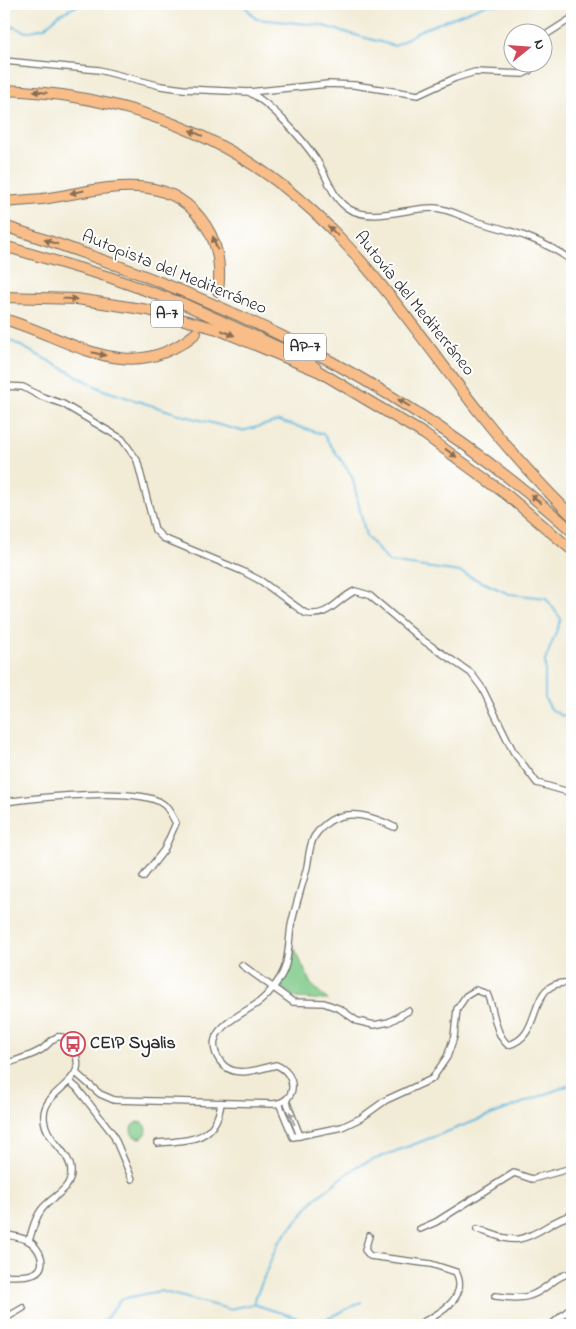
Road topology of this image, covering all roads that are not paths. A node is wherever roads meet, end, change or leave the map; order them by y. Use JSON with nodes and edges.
{"nodes":[{"id":1,"x":572,"y":18,"type":"edge"},
{"id":2,"x":554,"y":30,"type":"edge"},
{"id":3,"x":4,"y":61,"type":"edge"},
{"id":4,"x":526,"y":72,"type":"edge"},
{"id":5,"x":4,"y":90,"type":"edge"},
{"id":6,"x":249,"y":92,"type":"junction"},
{"id":7,"x":4,"y":202,"type":"edge"},
{"id":8,"x":4,"y":226,"type":"edge"},
{"id":9,"x":4,"y":246,"type":"edge"},
{"id":10,"x":572,"y":261,"type":"edge"},
{"id":11,"x":218,"y":291,"type":"tunnel mouth"},
{"id":12,"x":4,"y":297,"type":"edge"},
{"id":13,"x":4,"y":319,"type":"edge"},
{"id":14,"x":196,"y":332,"type":"tunnel mouth"},
{"id":15,"x":320,"y":372,"type":"junction"},
{"id":16,"x":4,"y":386,"type":"edge"},
{"id":17,"x":572,"y":516,"type":"edge"},
{"id":18,"x":572,"y":531,"type":"edge"},
{"id":19,"x":572,"y":550,"type":"edge"},
{"id":20,"x":572,"y":793,"type":"edge"},
{"id":21,"x":4,"y":802,"type":"edge"},
{"id":22,"x":394,"y":827,"type":"dead end"},
{"id":23,"x":143,"y":877,"type":"dead end"},
{"id":24,"x":242,"y":965,"type":"dead end"},
{"id":25,"x":572,"y":983,"type":"edge"},
{"id":26,"x":273,"y":987,"type":"junction"},
{"id":27,"x":408,"y":1011,"type":"dead end"},
{"id":28,"x":4,"y":1065,"type":"edge"},
{"id":29,"x":76,"y":1073,"type":"junction"},
{"id":30,"x":70,"y":1082,"type":"junction"},
{"id":31,"x":286,"y":1100,"type":"junction"},
{"id":32,"x":220,"y":1103,"type":"junction"},
{"id":33,"x":279,"y":1103,"type":"junction"},
{"id":34,"x":296,"y":1137,"type":"junction"},
{"id":35,"x":158,"y":1143,"type":"dead end"},
{"id":36,"x":572,"y":1168,"type":"edge"},
{"id":37,"x":132,"y":1180,"type":"dead end"},
{"id":38,"x":572,"y":1215,"type":"edge"},
{"id":39,"x":420,"y":1229,"type":"dead end"},
{"id":40,"x":477,"y":1229,"type":"dead end"},
{"id":41,"x":4,"y":1234,"type":"edge"},
{"id":42,"x":369,"y":1236,"type":"dead end"},
{"id":43,"x":29,"y":1241,"type":"junction"},
{"id":44,"x":572,"y":1273,"type":"edge"},
{"id":45,"x":4,"y":1276,"type":"edge"},
{"id":46,"x":495,"y":1296,"type":"dead end"},
{"id":47,"x":572,"y":1307,"type":"edge"},
{"id":48,"x":23,"y":1308,"type":"dead end"},
{"id":49,"x":4,"y":1319,"type":"edge"},
{"id":50,"x":417,"y":1325,"type":"edge"},
{"id":51,"x":551,"y":1325,"type":"edge"}],
"edges":[{"from":1,"to":2,"type":"street"},
{"from":3,"to":6,"type":"street"},
{"from":4,"to":6,"type":"street"},
{"from":17,"to":5,"type":"highway","name":"Autovía del Mediterráneo","one_way":true},
{"from":6,"to":10,"type":"street"},
{"from":11,"to":7,"type":"highway","one_way":true},
{"from":18,"to":8,"type":"highway","name":"Autopista del Mediterráneo","number":"AP-7","one_way":true},
{"from":9,"to":15,"type":"highway","name":"Autopista del Mediterráneo","number":"AP-7"},
{"from":12,"to":15,"type":"highway","number":"A-7","one_way":true},
{"from":13,"to":14,"type":"highway","one_way":true},
{"from":15,"to":19,"type":"highway","number":"A-7","one_way":true},
{"from":16,"to":20,"type":"street"},
{"from":21,"to":23,"type":"street"},
{"from":22,"to":26,"type":"street"},
{"from":24,"to":26,"type":"street"},
{"from":25,"to":34,"type":"street"},
{"from":26,"to":27,"type":"street"},
{"from":26,"to":31,"type":"street"},
{"from":28,"to":29,"type":"street"},
{"from":29,"to":30,"type":"street"},
{"from":29,"to":32,"type":"street"},
{"from":30,"to":37,"type":"street"},
{"from":30,"to":43,"type":"street"},
{"from":31,"to":33,"type":"street"},
{"from":34,"to":31,"type":"street","one_way":true},
{"from":32,"to":33,"type":"street"},
{"from":32,"to":35,"type":"street"},
{"from":33,"to":34,"type":"street"},
{"from":36,"to":39,"type":"street"},
{"from":38,"to":40,"type":"street"},
{"from":41,"to":43,"type":"street"},
{"from":42,"to":50,"type":"street"},
{"from":43,"to":45,"type":"street"},
{"from":44,"to":46,"type":"street"},
{"from":47,"to":51,"type":"street"},
{"from":48,"to":49,"type":"street"}]}
